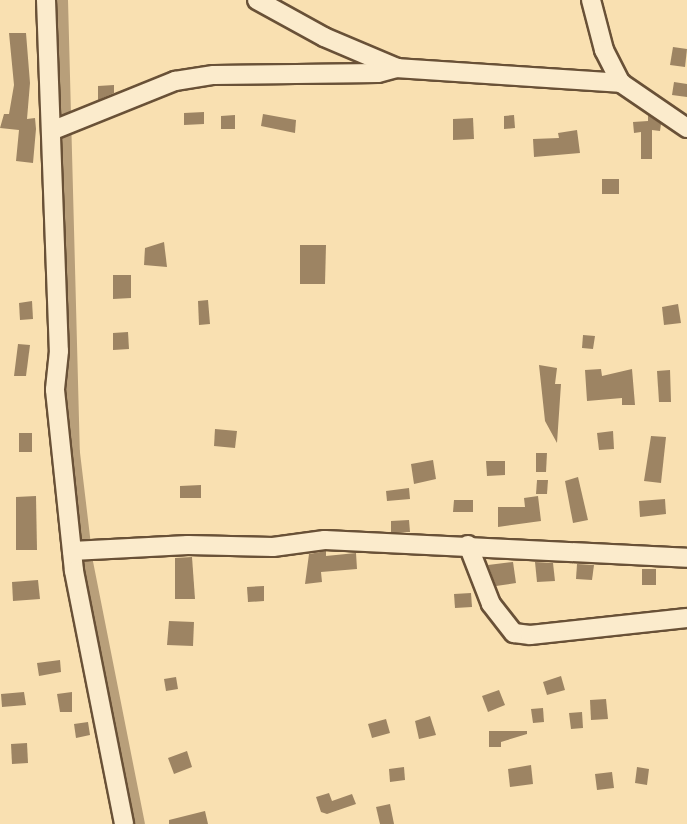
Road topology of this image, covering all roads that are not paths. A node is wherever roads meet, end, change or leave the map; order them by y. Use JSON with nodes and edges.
{"nodes":[{"id":1,"x":46,"y":0,"type":"edge"},
{"id":2,"x":257,"y":0,"type":"edge"},
{"id":3,"x":591,"y":0,"type":"edge"},
{"id":4,"x":397,"y":68,"type":"junction"},
{"id":5,"x":621,"y":83,"type":"junction"},
{"id":6,"x":687,"y":128,"type":"edge"},
{"id":7,"x":51,"y":131,"type":"junction"},
{"id":8,"x":468,"y":545,"type":"junction"},
{"id":9,"x":72,"y":551,"type":"junction"},
{"id":10,"x":687,"y":558,"type":"edge"},
{"id":11,"x":687,"y":618,"type":"edge"},
{"id":12,"x":124,"y":824,"type":"edge"}],
"edges":[{"from":1,"to":7,"type":"street"},
{"from":2,"to":4,"type":"street"},
{"from":3,"to":5,"type":"street"},
{"from":4,"to":5,"type":"street"},
{"from":4,"to":7,"type":"street"},
{"from":5,"to":6,"type":"street"},
{"from":7,"to":9,"type":"street"},
{"from":8,"to":9,"type":"street"},
{"from":8,"to":10,"type":"street"},
{"from":8,"to":11,"type":"street"},
{"from":9,"to":12,"type":"street"}]}
